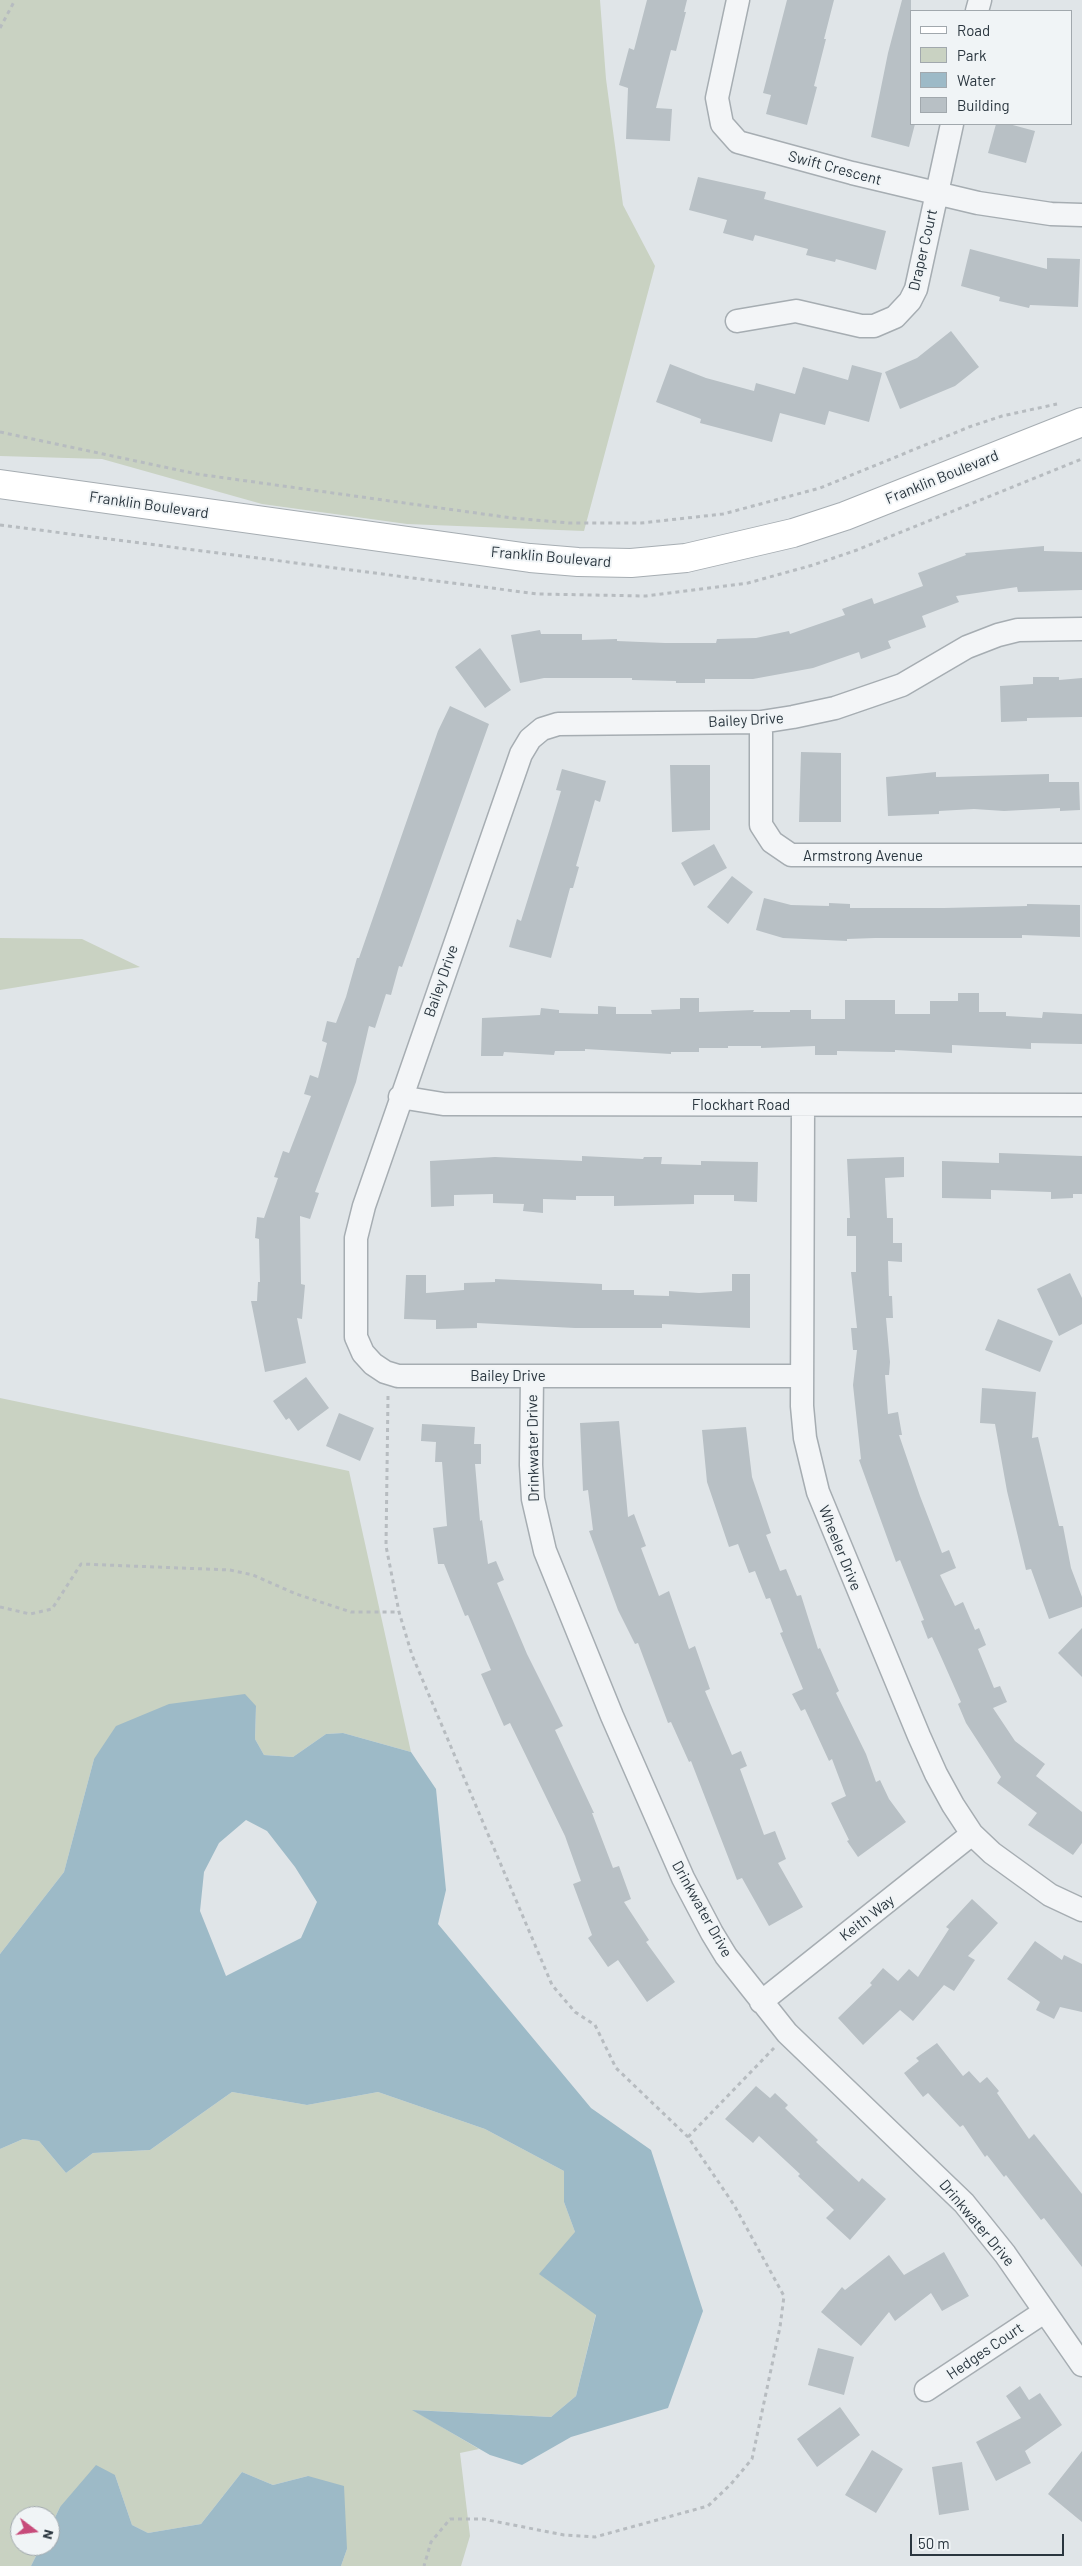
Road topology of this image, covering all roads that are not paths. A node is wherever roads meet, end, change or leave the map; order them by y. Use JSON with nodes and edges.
{"nodes":[{"id":1,"x":738,"y":0,"type":"edge"},
{"id":2,"x":952,"y":125,"type":"edge"},
{"id":3,"x":937,"y":194,"type":"junction"},
{"id":4,"x":1082,"y":215,"type":"edge"},
{"id":5,"x":737,"y":321,"type":"dead end"},
{"id":6,"x":1082,"y":422,"type":"edge"},
{"id":7,"x":0,"y":484,"type":"edge"},
{"id":8,"x":1082,"y":629,"type":"edge"},
{"id":9,"x":761,"y":722,"type":"junction"},
{"id":10,"x":1082,"y":854,"type":"edge"},
{"id":11,"x":400,"y":1097,"type":"junction"},
{"id":12,"x":803,"y":1105,"type":"junction"},
{"id":13,"x":1082,"y":1105,"type":"edge"},
{"id":14,"x":532,"y":1376,"type":"junction"},
{"id":15,"x":802,"y":1376,"type":"junction"},
{"id":16,"x":972,"y":1834,"type":"junction"},
{"id":17,"x":1082,"y":1910,"type":"edge"},
{"id":18,"x":761,"y":2002,"type":"junction"},
{"id":19,"x":1044,"y":2312,"type":"junction"},
{"id":20,"x":1082,"y":2365,"type":"edge"},
{"id":21,"x":926,"y":2390,"type":"dead end"}],
"edges":[{"from":1,"to":3,"type":"street","name":"Swift Crescent"},
{"from":2,"to":3,"type":"street","name":"Draper Court"},
{"from":3,"to":4,"type":"street","name":"Swift Crescent"},
{"from":3,"to":5,"type":"street","name":"Draper Court"},
{"from":6,"to":7,"type":"main road","name":"Franklin Boulevard"},
{"from":8,"to":9,"type":"street","name":"Bailey Drive"},
{"from":9,"to":10,"type":"street","name":"Armstrong Avenue"},
{"from":9,"to":11,"type":"street","name":"Bailey Drive"},
{"from":11,"to":12,"type":"street","name":"Flockhart Road"},
{"from":11,"to":14,"type":"street","name":"Bailey Drive"},
{"from":12,"to":13,"type":"street","name":"Flockhart Road"},
{"from":12,"to":15,"type":"street","name":"Wheeler Drive"},
{"from":14,"to":15,"type":"street","name":"Bailey Drive"},
{"from":14,"to":18,"type":"street","name":"Drinkwater Drive"},
{"from":15,"to":16,"type":"street","name":"Wheeler Drive"},
{"from":16,"to":17,"type":"street","name":"Wheeler Drive"},
{"from":16,"to":18,"type":"street","name":"Keith Way"},
{"from":18,"to":19,"type":"street","name":"Drinkwater Drive"},
{"from":19,"to":20,"type":"street","name":"Drinkwater Drive"},
{"from":19,"to":21,"type":"street","name":"Hedges Court"}]}
